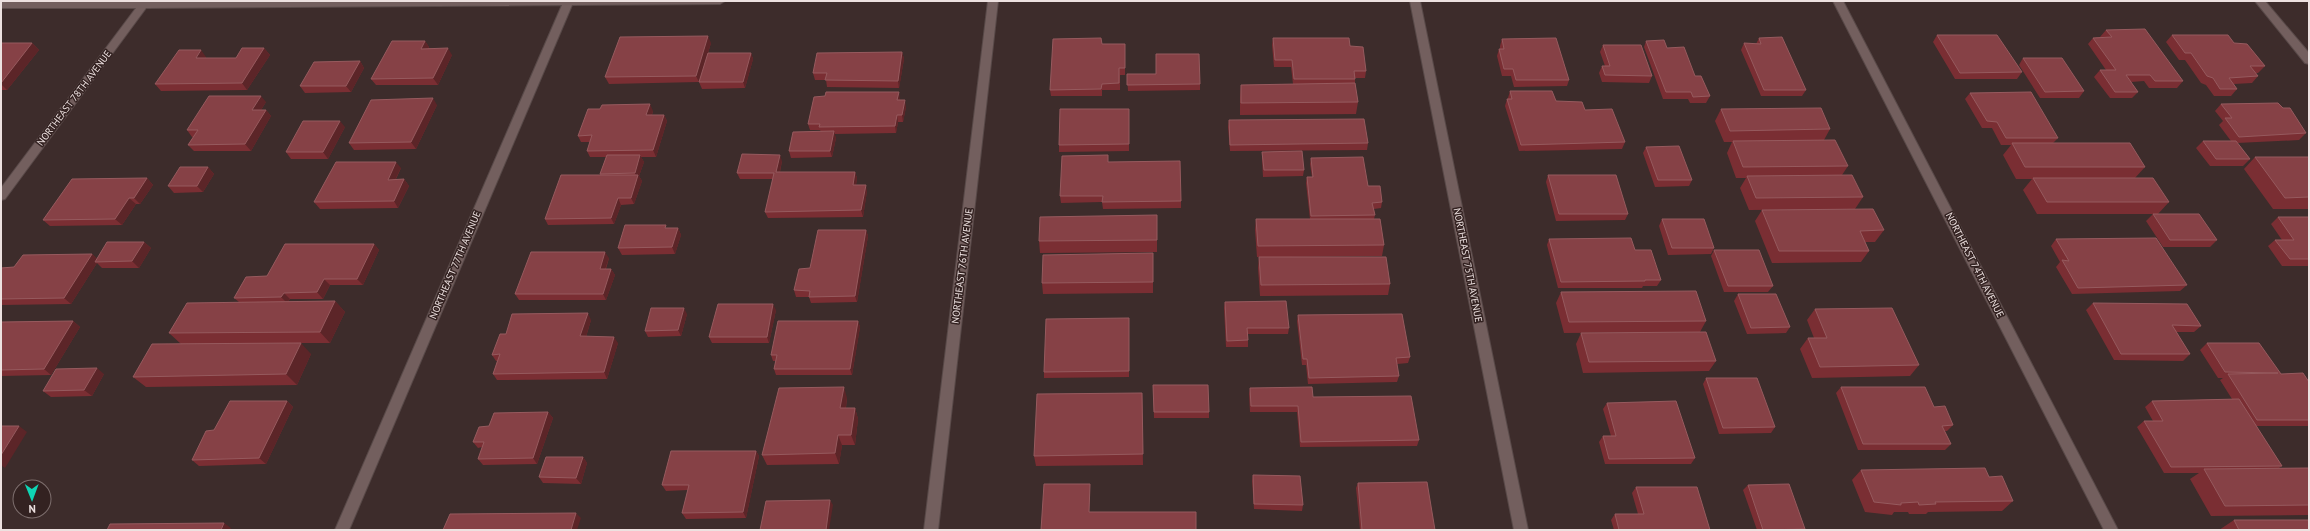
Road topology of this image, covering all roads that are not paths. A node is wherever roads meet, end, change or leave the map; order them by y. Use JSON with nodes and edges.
{"nodes":[{"id":1,"x":568,"y":1,"type":"edge"},
{"id":2,"x":720,"y":1,"type":"edge"},
{"id":3,"x":993,"y":1,"type":"edge"},
{"id":4,"x":1415,"y":1,"type":"edge"},
{"id":5,"x":1838,"y":1,"type":"edge"},
{"id":6,"x":2260,"y":1,"type":"edge"},
{"id":7,"x":145,"y":3,"type":"edge"},
{"id":8,"x":1,"y":5,"type":"edge"},
{"id":9,"x":2309,"y":60,"type":"edge"},
{"id":10,"x":1,"y":196,"type":"edge"},
{"id":11,"x":342,"y":530,"type":"edge"},
{"id":12,"x":931,"y":530,"type":"edge"},
{"id":13,"x":1521,"y":530,"type":"edge"},
{"id":14,"x":2111,"y":530,"type":"edge"}],
"edges":[{"from":1,"to":2,"type":"street"},
{"from":1,"to":7,"type":"street"},
{"from":1,"to":11,"type":"street","name":"NORTHEAST 77TH AVENUE"},
{"from":3,"to":12,"type":"street","name":"NORTHEAST 76TH AVENUE"},
{"from":4,"to":13,"type":"street","name":"NORTHEAST 75TH AVENUE"},
{"from":5,"to":14,"type":"street","name":"NORTHEAST 74TH AVENUE"},
{"from":6,"to":9,"type":"street"},
{"from":7,"to":8,"type":"street"},
{"from":7,"to":10,"type":"street","name":"NORTHEAST 78TH AVENUE"}]}
